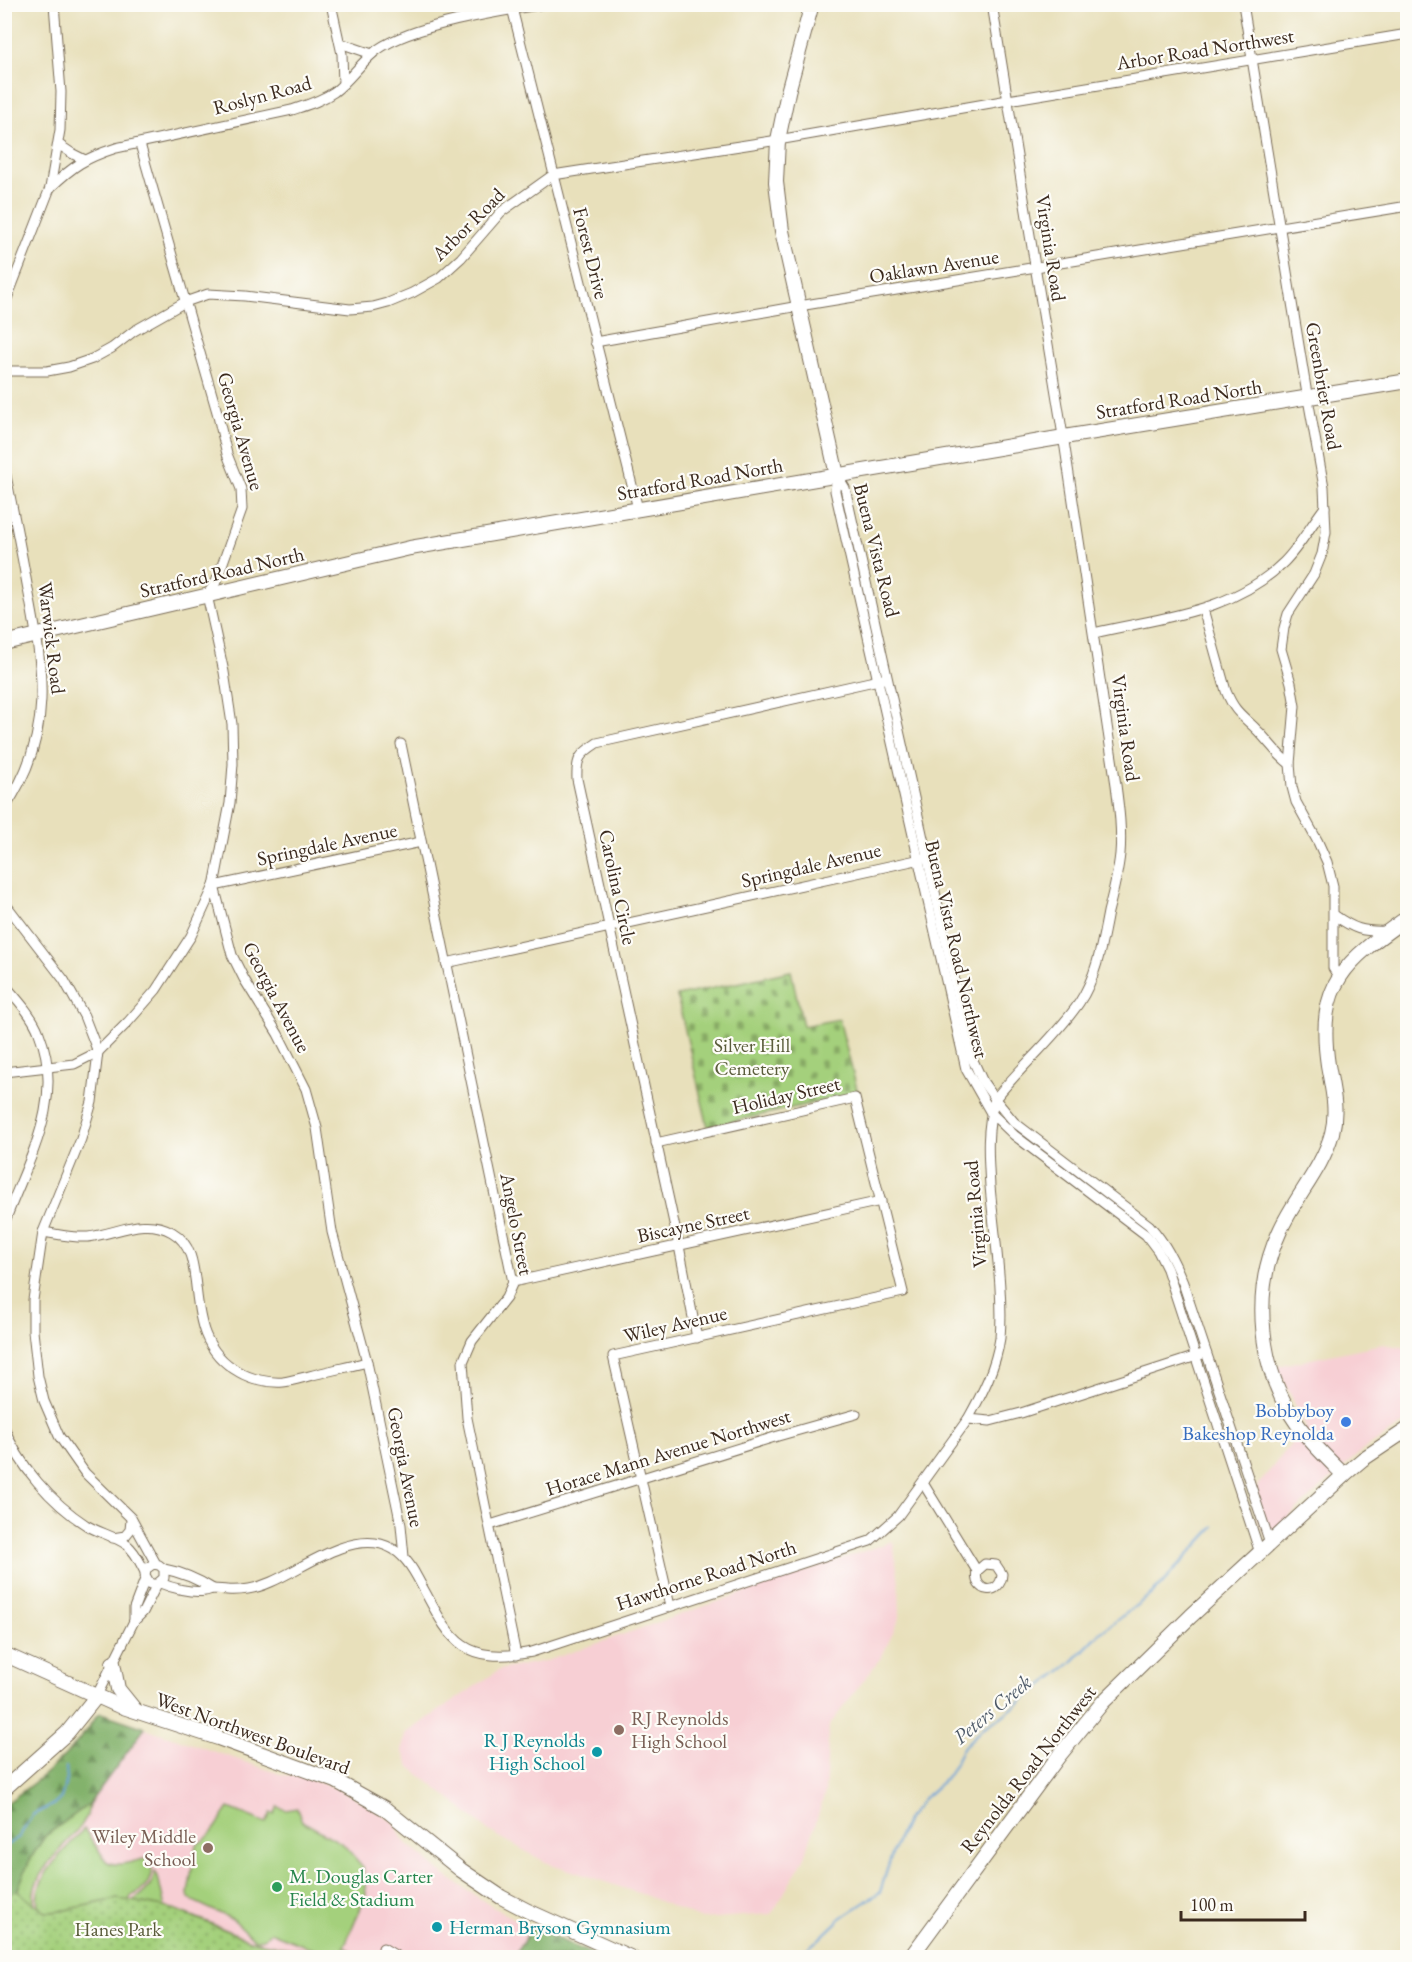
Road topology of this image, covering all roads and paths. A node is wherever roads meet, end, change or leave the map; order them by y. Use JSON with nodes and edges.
{"nodes":[{"id":1,"x":54,"y":4,"type":"edge"},
{"id":2,"x":331,"y":4,"type":"edge"},
{"id":3,"x":545,"y":4,"type":"edge"},
{"id":4,"x":812,"y":4,"type":"edge"},
{"id":5,"x":992,"y":4,"type":"edge"},
{"id":6,"x":1243,"y":4,"type":"edge"},
{"id":7,"x":511,"y":7,"type":"edge"},
{"id":8,"x":1407,"y":34,"type":"edge"},
{"id":9,"x":340,"y":43,"type":"junction"},
{"id":10,"x":372,"y":54,"type":"junction"},
{"id":11,"x":1253,"y":60,"type":"junction"},
{"id":12,"x":343,"y":84,"type":"junction"},
{"id":13,"x":1008,"y":100,"type":"junction"},
{"id":14,"x":778,"y":140,"type":"junction"},
{"id":15,"x":58,"y":144,"type":"junction"},
{"id":16,"x":140,"y":144,"type":"junction"},
{"id":17,"x":85,"y":160,"type":"junction"},
{"id":18,"x":553,"y":175,"type":"junction"},
{"id":19,"x":50,"y":188,"type":"junction"},
{"id":20,"x":1407,"y":206,"type":"edge"},
{"id":21,"x":1280,"y":228,"type":"junction"},
{"id":22,"x":1036,"y":267,"type":"junction"},
{"id":23,"x":185,"y":302,"type":"junction"},
{"id":24,"x":4,"y":306,"type":"edge"},
{"id":25,"x":799,"y":306,"type":"junction"},
{"id":26,"x":595,"y":342,"type":"junction"},
{"id":27,"x":4,"y":371,"type":"edge"},
{"id":28,"x":1407,"y":381,"type":"edge"},
{"id":29,"x":1307,"y":398,"type":"junction"},
{"id":30,"x":1064,"y":437,"type":"junction"},
{"id":31,"x":4,"y":466,"type":"edge"},
{"id":32,"x":837,"y":475,"type":"junction"},
{"id":33,"x":1325,"y":507,"type":"junction"},
{"id":34,"x":638,"y":509,"type":"junction"},
{"id":35,"x":207,"y":595,"type":"junction"},
{"id":36,"x":1203,"y":609,"type":"junction"},
{"id":37,"x":1094,"y":633,"type":"junction"},
{"id":38,"x":37,"y":635,"type":"junction"},
{"id":39,"x":4,"y":643,"type":"edge"},
{"id":40,"x":883,"y":679,"type":"junction"},
{"id":41,"x":400,"y":744,"type":"dead end"},
{"id":42,"x":1290,"y":764,"type":"junction"},
{"id":43,"x":4,"y":809,"type":"edge"},
{"id":44,"x":421,"y":842,"type":"junction"},
{"id":45,"x":922,"y":858,"type":"junction"},
{"id":46,"x":214,"y":886,"type":"junction"},
{"id":47,"x":4,"y":902,"type":"edge"},
{"id":48,"x":1334,"y":915,"type":"junction"},
{"id":49,"x":1407,"y":917,"type":"edge"},
{"id":50,"x":608,"y":929,"type":"junction"},
{"id":51,"x":1387,"y":931,"type":"junction"},
{"id":52,"x":446,"y":963,"type":"junction"},
{"id":53,"x":1339,"y":978,"type":"junction"},
{"id":54,"x":4,"y":984,"type":"edge"},
{"id":55,"x":98,"y":1052,"type":"junction"},
{"id":56,"x":49,"y":1068,"type":"junction"},
{"id":57,"x":4,"y":1072,"type":"edge"},
{"id":58,"x":995,"y":1099,"type":"junction"},
{"id":59,"x":991,"y":1113,"type":"junction"},
{"id":60,"x":656,"y":1143,"type":"junction"},
{"id":61,"x":881,"y":1201,"type":"junction"},
{"id":62,"x":4,"y":1224,"type":"edge"},
{"id":63,"x":43,"y":1232,"type":"junction"},
{"id":64,"x":679,"y":1246,"type":"junction"},
{"id":65,"x":513,"y":1282,"type":"junction"},
{"id":66,"x":696,"y":1338,"type":"junction"},
{"id":67,"x":1201,"y":1354,"type":"junction"},
{"id":68,"x":367,"y":1362,"type":"junction"},
{"id":69,"x":856,"y":1414,"type":"dead end"},
{"id":70,"x":968,"y":1419,"type":"junction"},
{"id":71,"x":4,"y":1427,"type":"edge"},
{"id":72,"x":1407,"y":1430,"type":"edge"},
{"id":73,"x":1344,"y":1475,"type":"junction"},
{"id":74,"x":642,"y":1479,"type":"junction"},
{"id":75,"x":923,"y":1484,"type":"junction"},
{"id":76,"x":131,"y":1518,"type":"junction"},
{"id":77,"x":490,"y":1525,"type":"junction"},
{"id":78,"x":113,"y":1538,"type":"junction"},
{"id":79,"x":1270,"y":1543,"type":"junction"},
{"id":80,"x":1260,"y":1554,"type":"junction"},
{"id":81,"x":404,"y":1557,"type":"junction"},
{"id":82,"x":160,"y":1567,"type":"junction"},
{"id":83,"x":977,"y":1571,"type":"dead end"},
{"id":84,"x":145,"y":1575,"type":"junction"},
{"id":85,"x":158,"y":1584,"type":"junction"},
{"id":86,"x":213,"y":1589,"type":"junction"},
{"id":87,"x":670,"y":1606,"type":"junction"},
{"id":88,"x":134,"y":1622,"type":"junction"},
{"id":89,"x":4,"y":1654,"type":"edge"},
{"id":90,"x":516,"y":1655,"type":"junction"},
{"id":91,"x":114,"y":1663,"type":"junction"},
{"id":92,"x":96,"y":1697,"type":"junction"},
{"id":93,"x":136,"y":1712,"type":"junction"},
{"id":94,"x":4,"y":1789,"type":"edge"},
{"id":95,"x":383,"y":1948,"type":"dead end"},
{"id":96,"x":400,"y":1958,"type":"edge"},
{"id":97,"x":632,"y":1958,"type":"edge"},
{"id":98,"x":910,"y":1958,"type":"edge"}],
"edges":[{"from":1,"to":15,"type":"street"},
{"from":2,"to":9,"type":"street"},
{"from":3,"to":7,"type":"street","name":"Roslyn Road"},
{"from":4,"to":14,"type":"main road","name":"Buena Vista Road"},
{"from":5,"to":13,"type":"street","name":"Virginia Road"},
{"from":6,"to":11,"type":"street","name":"Greenbrier Road"},
{"from":7,"to":10,"type":"street","name":"Roslyn Road"},
{"from":7,"to":18,"type":"street","name":"Forest Drive"},
{"from":8,"to":11,"type":"street","name":"Arbor Road Northwest"},
{"from":9,"to":10,"type":"street"},
{"from":9,"to":12,"type":"street"},
{"from":10,"to":12,"type":"street","name":"Roslyn Road"},
{"from":11,"to":13,"type":"street","name":"Arbor Road Northwest"},
{"from":11,"to":21,"type":"street","name":"Greenbrier Road"},
{"from":12,"to":16,"type":"street","name":"Roslyn Road"},
{"from":13,"to":14,"type":"street","name":"Arbor Road"},
{"from":13,"to":22,"type":"street","name":"Virginia Road"},
{"from":14,"to":18,"type":"street","name":"Arbor Road"},
{"from":14,"to":25,"type":"main road","name":"Buena Vista Road"},
{"from":15,"to":17,"type":"street"},
{"from":15,"to":19,"type":"street"},
{"from":16,"to":17,"type":"street","name":"Roslyn Road"},
{"from":16,"to":23,"type":"street","name":"Georgia Avenue"},
{"from":17,"to":19,"type":"street","name":"Roslyn Road"},
{"from":18,"to":23,"type":"street","name":"Arbor Road"},
{"from":18,"to":26,"type":"street","name":"Forest Drive"},
{"from":19,"to":24,"type":"street"},
{"from":20,"to":21,"type":"street","name":"Oaklawn Avenue"},
{"from":21,"to":22,"type":"street","name":"Oaklawn Avenue"},
{"from":21,"to":29,"type":"street","name":"Greenbrier Road"},
{"from":22,"to":25,"type":"street","name":"Oaklawn Avenue"},
{"from":22,"to":30,"type":"street","name":"Virginia Road"},
{"from":23,"to":27,"type":"street","name":"Arbor Road"},
{"from":23,"to":35,"type":"street","name":"Georgia Avenue"},
{"from":25,"to":26,"type":"street","name":"Oaklawn Avenue"},
{"from":25,"to":32,"type":"main road","name":"Buena Vista Road"},
{"from":26,"to":34,"type":"street","name":"Forest Drive"},
{"from":28,"to":29,"type":"main road","name":"Stratford Road North"},
{"from":29,"to":30,"type":"main road","name":"Stratford Road North"},
{"from":29,"to":33,"type":"street","name":"Greenbrier Road"},
{"from":30,"to":32,"type":"main road","name":"Stratford Road North"},
{"from":30,"to":37,"type":"street","name":"Virginia Road"},
{"from":31,"to":38,"type":"street","name":"Warwick Road"},
{"from":32,"to":34,"type":"main road","name":"Stratford Road North"},
{"from":32,"to":40,"type":"street","name":"Buena Vista Road"},
{"from":33,"to":36,"type":"street"},
{"from":33,"to":42,"type":"street","name":"Greenbrier Road"},
{"from":34,"to":35,"type":"main road","name":"Stratford Road North"},
{"from":35,"to":38,"type":"main road","name":"Stratford Road North"},
{"from":35,"to":46,"type":"street","name":"Georgia Avenue"},
{"from":36,"to":37,"type":"street"},
{"from":36,"to":42,"type":"street"},
{"from":37,"to":58,"type":"street","name":"Virginia Road"},
{"from":38,"to":39,"type":"main road","name":"Stratford Road North"},
{"from":38,"to":43,"type":"street","name":"Warwick Road"},
{"from":40,"to":45,"type":"street","name":"Buena Vista Road"},
{"from":40,"to":50,"type":"street","name":"Carolina Circle"},
{"from":41,"to":44,"type":"street"},
{"from":42,"to":48,"type":"street","name":"Greenbrier Road"},
{"from":44,"to":46,"type":"street","name":"Springdale Avenue"},
{"from":44,"to":52,"type":"street","name":"Springdale Avenue"},
{"from":45,"to":50,"type":"street","name":"Springdale Avenue"},
{"from":45,"to":58,"type":"street","name":"Buena Vista Road"},
{"from":45,"to":59,"type":"street","name":"Buena Vista Road Northwest"},
{"from":46,"to":55,"type":"street"},
{"from":46,"to":68,"type":"street","name":"Georgia Avenue"},
{"from":47,"to":55,"type":"street"},
{"from":48,"to":51,"type":"street"},
{"from":48,"to":53,"type":"street","name":"Greenbrier Road"},
{"from":49,"to":51,"type":"main road"},
{"from":50,"to":52,"type":"street","name":"Springdale Avenue"},
{"from":50,"to":60,"type":"street","name":"Carolina Circle"},
{"from":51,"to":53,"type":"main road"},
{"from":52,"to":65,"type":"street","name":"Angelo Street"},
{"from":53,"to":73,"type":"main road"},
{"from":54,"to":56,"type":"street"},
{"from":55,"to":56,"type":"street"},
{"from":55,"to":63,"type":"street"},
{"from":56,"to":57,"type":"street"},
{"from":56,"to":62,"type":"street"},
{"from":58,"to":59,"type":"street","name":"Virginia Road"},
{"from":58,"to":67,"type":"street","name":"Buena Vista Road Northwest"},
{"from":59,"to":67,"type":"street","name":"Buena Vista Road Northwest"},
{"from":59,"to":70,"type":"street","name":"Virginia Road"},
{"from":60,"to":61,"type":"street","name":"Holiday Street"},
{"from":60,"to":64,"type":"street","name":"Carolina Circle"},
{"from":61,"to":64,"type":"street","name":"Biscayne Street"},
{"from":61,"to":66,"type":"street","name":"Wiley Avenue"},
{"from":63,"to":68,"type":"street"},
{"from":63,"to":76,"type":"street"},
{"from":64,"to":65,"type":"street","name":"Biscayne Street"},
{"from":64,"to":66,"type":"street","name":"Carolina Circle"},
{"from":65,"to":77,"type":"street","name":"Angelo Street"},
{"from":66,"to":74,"type":"street","name":"Wiley Avenue"},
{"from":67,"to":70,"type":"street"},
{"from":67,"to":79,"type":"street","name":"Buena Vista Road Northwest"},
{"from":67,"to":80,"type":"street","name":"Buena Vista Road Northwest"},
{"from":68,"to":81,"type":"street","name":"Georgia Avenue"},
{"from":69,"to":74,"type":"street","name":"Horace Mann Avenue Northwest"},
{"from":70,"to":75,"type":"street","name":"Hawthorne Road North"},
{"from":71,"to":78,"type":"street"},
{"from":72,"to":73,"type":"main road","name":"Reynolda Road Northwest"},
{"from":73,"to":79,"type":"main road","name":"Reynolda Road Northwest"},
{"from":74,"to":77,"type":"street","name":"Horace Mann Avenue Northwest"},
{"from":74,"to":87,"type":"street","name":"Wiley Avenue"},
{"from":75,"to":83,"type":"street"},
{"from":75,"to":87,"type":"street","name":"Hawthorne Road North"},
{"from":76,"to":78,"type":"street"},
{"from":76,"to":82,"type":"street"},
{"from":77,"to":90,"type":"street","name":"Angelo Street"},
{"from":78,"to":84,"type":"street"},
{"from":79,"to":80,"type":"main road","name":"Reynolda Road Northwest"},
{"from":80,"to":98,"type":"main road","name":"Reynolda Road Northwest"},
{"from":81,"to":86,"type":"street"},
{"from":81,"to":90,"type":"street","name":"Hawthorne Road North"},
{"from":82,"to":84,"type":"street"},
{"from":82,"to":85,"type":"street"},
{"from":82,"to":86,"type":"street"},
{"from":84,"to":85,"type":"street"},
{"from":84,"to":88,"type":"street"},
{"from":85,"to":86,"type":"street"},
{"from":85,"to":88,"type":"street"},
{"from":87,"to":90,"type":"street","name":"Hawthorne Road North"},
{"from":88,"to":91,"type":"street"},
{"from":89,"to":92,"type":"main road","name":"West Northwest Boulevard"},
{"from":91,"to":92,"type":"street"},
{"from":91,"to":93,"type":"main road"},
{"from":92,"to":93,"type":"main road","name":"West Northwest Boulevard"},
{"from":92,"to":94,"type":"main road"},
{"from":93,"to":97,"type":"main road","name":"West Northwest Boulevard"},
{"from":95,"to":96,"type":"street"}]}
